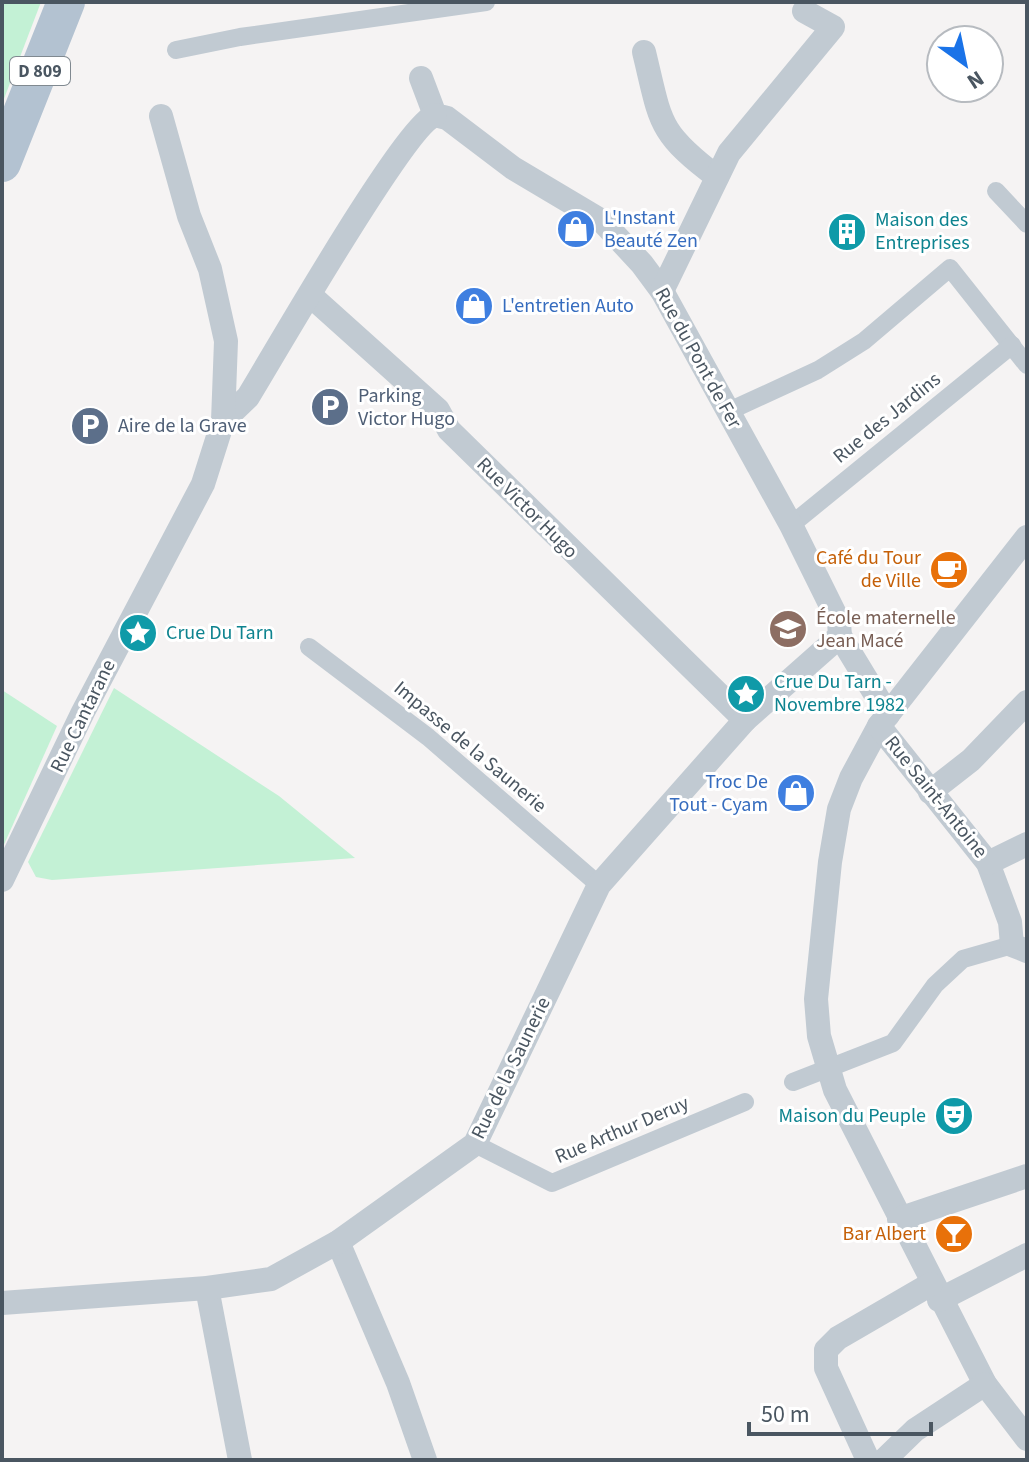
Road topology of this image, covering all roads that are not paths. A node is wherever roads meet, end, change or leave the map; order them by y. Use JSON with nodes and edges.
{"nodes":[{"id":1,"x":66,"y":2,"type":"edge"},
{"id":2,"x":486,"y":2,"type":"edge"},
{"id":3,"x":804,"y":11,"type":"dead end"},
{"id":4,"x":176,"y":50,"type":"dead end"},
{"id":5,"x":644,"y":52,"type":"dead end"},
{"id":6,"x":421,"y":78,"type":"dead end"},
{"id":7,"x":435,"y":115,"type":"junction"},
{"id":8,"x":161,"y":116,"type":"dead end"},
{"id":9,"x":7,"y":152,"type":"edge"},
{"id":10,"x":717,"y":177,"type":"junction"},
{"id":11,"x":996,"y":191,"type":"dead end"},
{"id":12,"x":1027,"y":224,"type":"edge"},
{"id":13,"x":662,"y":291,"type":"junction"},
{"id":14,"x":311,"y":296,"type":"junction"},
{"id":15,"x":1012,"y":345,"type":"junction"},
{"id":16,"x":1027,"y":365,"type":"edge"},
{"id":17,"x":729,"y":411,"type":"junction"},
{"id":18,"x":223,"y":421,"type":"junction"},
{"id":19,"x":791,"y":525,"type":"junction"},
{"id":20,"x":1027,"y":537,"type":"edge"},
{"id":21,"x":840,"y":636,"type":"junction"},
{"id":22,"x":309,"y":647,"type":"dead end"},
{"id":23,"x":1027,"y":702,"type":"edge"},
{"id":24,"x":745,"y":720,"type":"junction"},
{"id":25,"x":883,"y":720,"type":"junction"},
{"id":26,"x":930,"y":792,"type":"junction"},
{"id":27,"x":1027,"y":844,"type":"edge"},
{"id":28,"x":988,"y":863,"type":"junction"},
{"id":29,"x":2,"y":880,"type":"edge"},
{"id":30,"x":599,"y":885,"type":"junction"},
{"id":31,"x":1020,"y":948,"type":"edge"},
{"id":32,"x":826,"y":1068,"type":"junction"},
{"id":33,"x":793,"y":1082,"type":"dead end"},
{"id":34,"x":745,"y":1102,"type":"dead end"},
{"id":35,"x":475,"y":1144,"type":"junction"},
{"id":36,"x":1026,"y":1178,"type":"edge"},
{"id":37,"x":899,"y":1219,"type":"junction"},
{"id":38,"x":338,"y":1242,"type":"junction"},
{"id":39,"x":1027,"y":1255,"type":"edge"},
{"id":40,"x":207,"y":1288,"type":"junction"},
{"id":41,"x":935,"y":1292,"type":"junction"},
{"id":42,"x":2,"y":1303,"type":"edge"},
{"id":43,"x":985,"y":1384,"type":"junction"},
{"id":44,"x":1027,"y":1439,"type":"edge"},
{"id":45,"x":240,"y":1460,"type":"edge"},
{"id":46,"x":425,"y":1460,"type":"edge"},
{"id":47,"x":868,"y":1460,"type":"edge"},
{"id":48,"x":884,"y":1460,"type":"edge"}],
"edges":[{"from":1,"to":9,"type":"main road","number":"D 809"},
{"from":2,"to":4,"type":"street"},
{"from":3,"to":10,"type":"street"},
{"from":5,"to":10,"type":"street"},
{"from":6,"to":7,"type":"street"},
{"from":7,"to":13,"type":"street","name":"Rue du Pont de Fer"},
{"from":7,"to":14,"type":"street","name":"Rue Cantarane"},
{"from":8,"to":18,"type":"street","name":"Rue Cantarane"},
{"from":10,"to":13,"type":"street"},
{"from":11,"to":12,"type":"street"},
{"from":13,"to":17,"type":"street","name":"Rue du Pont de Fer"},
{"from":14,"to":18,"type":"street","name":"Rue Cantarane"},
{"from":14,"to":24,"type":"street","name":"Rue Victor Hugo"},
{"from":15,"to":16,"type":"street"},
{"from":15,"to":17,"type":"street"},
{"from":15,"to":19,"type":"street","name":"Rue des Jardins"},
{"from":17,"to":19,"type":"street","name":"Rue du Pont de Fer"},
{"from":18,"to":29,"type":"street","name":"Rue Cantarane"},
{"from":19,"to":21,"type":"street","name":"Rue du Pont de Fer"},
{"from":20,"to":25,"type":"street"},
{"from":21,"to":24,"type":"street","name":"Rue de la Saunerie"},
{"from":21,"to":25,"type":"street","name":"Rue du Pont de Fer"},
{"from":22,"to":30,"type":"street","name":"Impasse de la Saunerie"},
{"from":23,"to":26,"type":"street"},
{"from":24,"to":30,"type":"street","name":"Rue de la Saunerie"},
{"from":25,"to":26,"type":"street","name":"Rue Saint-Antoine"},
{"from":25,"to":32,"type":"street"},
{"from":26,"to":28,"type":"street","name":"Rue Saint-Antoine"},
{"from":27,"to":28,"type":"street"},
{"from":28,"to":31,"type":"street","name":"Rue Saint-Antoine"},
{"from":30,"to":35,"type":"street","name":"Rue de la Saunerie"},
{"from":31,"to":32,"type":"street"},
{"from":32,"to":33,"type":"street"},
{"from":32,"to":37,"type":"street"},
{"from":34,"to":35,"type":"street","name":"Rue Arthur Deruy"},
{"from":35,"to":38,"type":"street","name":"Rue de la Saunerie"},
{"from":36,"to":37,"type":"street"},
{"from":37,"to":41,"type":"street"},
{"from":38,"to":40,"type":"street","name":"Rue de la Saunerie"},
{"from":38,"to":46,"type":"street"},
{"from":39,"to":41,"type":"street"},
{"from":40,"to":42,"type":"street","name":"Rue de la Saunerie"},
{"from":40,"to":45,"type":"street"},
{"from":41,"to":43,"type":"street"},
{"from":41,"to":47,"type":"street"},
{"from":43,"to":44,"type":"street"},
{"from":43,"to":48,"type":"street"}]}
